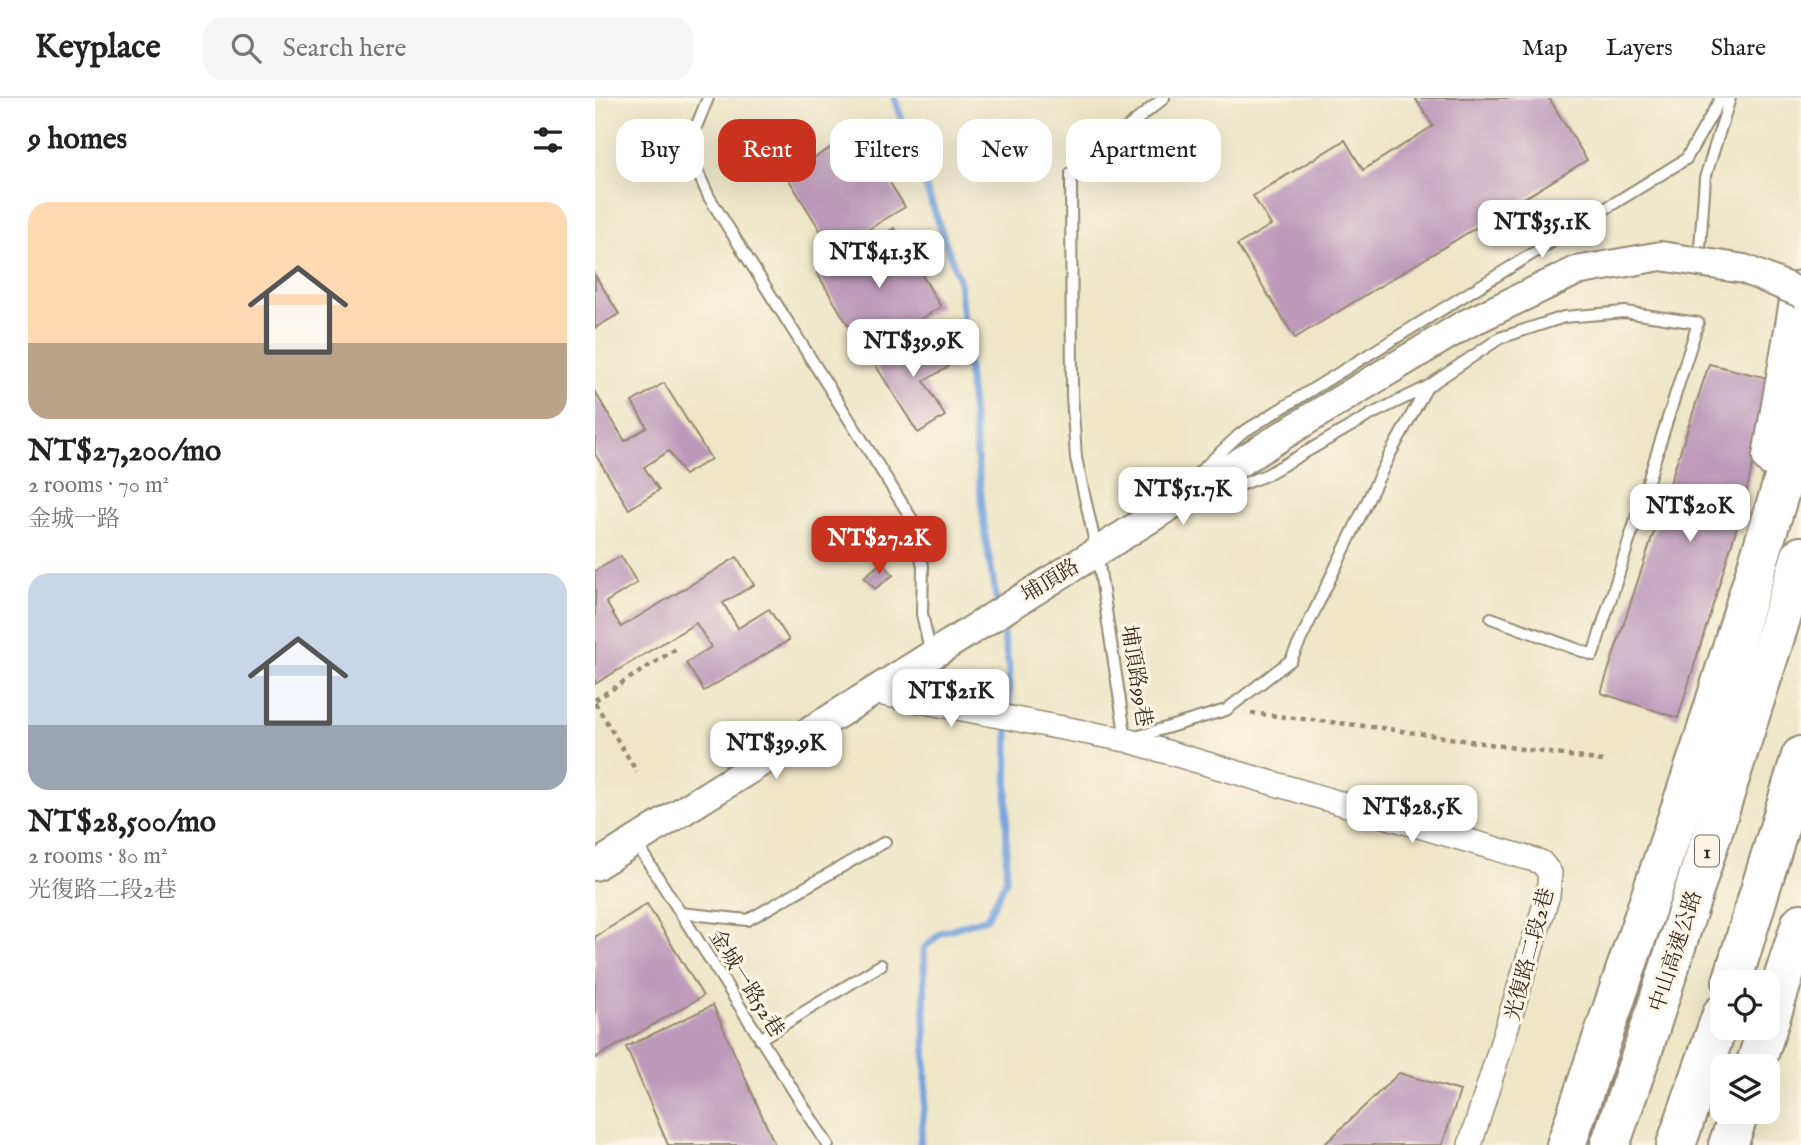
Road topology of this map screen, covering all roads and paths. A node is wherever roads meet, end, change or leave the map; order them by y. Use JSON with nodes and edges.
{"nodes":[{"id":1,"x":708,"y":98,"type":"edge"},
{"id":2,"x":1164,"y":98,"type":"edge"},
{"id":3,"x":1721,"y":98,"type":"edge"},
{"id":4,"x":1730,"y":98,"type":"edge"},
{"id":5,"x":1699,"y":262,"type":"junction"},
{"id":6,"x":1801,"y":292,"type":"edge"},
{"id":7,"x":1427,"y":387,"type":"junction"},
{"id":8,"x":1801,"y":423,"type":"edge"},
{"id":9,"x":1149,"y":520,"type":"junction"},
{"id":10,"x":1097,"y":552,"type":"junction"},
{"id":11,"x":1801,"y":556,"type":"edge"},
{"id":12,"x":1491,"y":618,"type":"dead end"},
{"id":13,"x":676,"y":649,"type":"dead end"},
{"id":14,"x":931,"y":654,"type":"junction"},
{"id":15,"x":872,"y":692,"type":"junction"},
{"id":16,"x":595,"y":702,"type":"edge"},
{"id":17,"x":1226,"y":710,"type":"junction"},
{"id":18,"x":1126,"y":740,"type":"junction"},
{"id":19,"x":1701,"y":748,"type":"junction"},
{"id":20,"x":1801,"y":756,"type":"edge"},
{"id":21,"x":1603,"y":761,"type":"dead end"},
{"id":22,"x":637,"y":772,"type":"dead end"},
{"id":23,"x":634,"y":841,"type":"junction"},
{"id":24,"x":885,"y":842,"type":"dead end"},
{"id":25,"x":595,"y":866,"type":"edge"},
{"id":26,"x":680,"y":913,"type":"junction"},
{"id":27,"x":1801,"y":923,"type":"edge"},
{"id":28,"x":881,"y":965,"type":"dead end"},
{"id":29,"x":1736,"y":970,"type":"edge"},
{"id":30,"x":761,"y":1039,"type":"junction"},
{"id":31,"x":1713,"y":1040,"type":"edge"},
{"id":32,"x":1759,"y":1054,"type":"edge"},
{"id":33,"x":1735,"y":1124,"type":"edge"},
{"id":34,"x":828,"y":1145,"type":"edge"},
{"id":35,"x":1470,"y":1145,"type":"edge"},
{"id":36,"x":1566,"y":1145,"type":"edge"},
{"id":37,"x":1610,"y":1145,"type":"edge"},
{"id":38,"x":1676,"y":1145,"type":"edge"},
{"id":39,"x":1728,"y":1145,"type":"edge"}],
"edges":[{"from":1,"to":14,"type":"lane"},
{"from":2,"to":10,"type":"lane","name":"埔頂路99巷"},
{"from":3,"to":9,"type":"lane"},
{"from":4,"to":5,"type":"lane"},
{"from":5,"to":6,"type":"street","name":"埔頂路","bridge":true},
{"from":5,"to":9,"type":"street","name":"埔頂路","bridge":true},
{"from":6,"to":19,"type":"highway"},
{"from":7,"to":9,"type":"lane"},
{"from":7,"to":12,"type":"lane","name":"埔頂路99巷"},
{"from":7,"to":17,"type":"lane","name":"埔頂路99巷"},
{"from":8,"to":19,"type":"highway"},
{"from":9,"to":10,"type":"street","name":"埔頂路"},
{"from":10,"to":14,"type":"street","name":"埔頂路"},
{"from":10,"to":18,"type":"lane","name":"埔頂路99巷"},
{"from":11,"to":37,"type":"highway","name":"中山高速公路","number":"1"},
{"from":13,"to":16,"type":"path"},
{"from":14,"to":15,"type":"street","name":"埔頂路"},
{"from":15,"to":18,"type":"street","name":"光復路二段2巷"},
{"from":15,"to":23,"type":"street","name":"埔頂路"},
{"from":16,"to":22,"type":"path"},
{"from":17,"to":18,"type":"lane","name":"埔頂路99巷"},
{"from":17,"to":21,"type":"path"},
{"from":18,"to":35,"type":"street","name":"光復路二段2巷"},
{"from":19,"to":36,"type":"highway"},
{"from":20,"to":29,"type":"highway"},
{"from":23,"to":25,"type":"street","name":"埔頂路"},
{"from":23,"to":26,"type":"lane","name":"金城一路52巷"},
{"from":24,"to":26,"type":"lane"},
{"from":26,"to":30,"type":"lane","name":"金城一路52巷"},
{"from":27,"to":32,"type":"highway"},
{"from":28,"to":30,"type":"lane"},
{"from":30,"to":34,"type":"lane","name":"金城一路52巷"},
{"from":31,"to":38,"type":"highway"},
{"from":33,"to":39,"type":"highway"}]}
